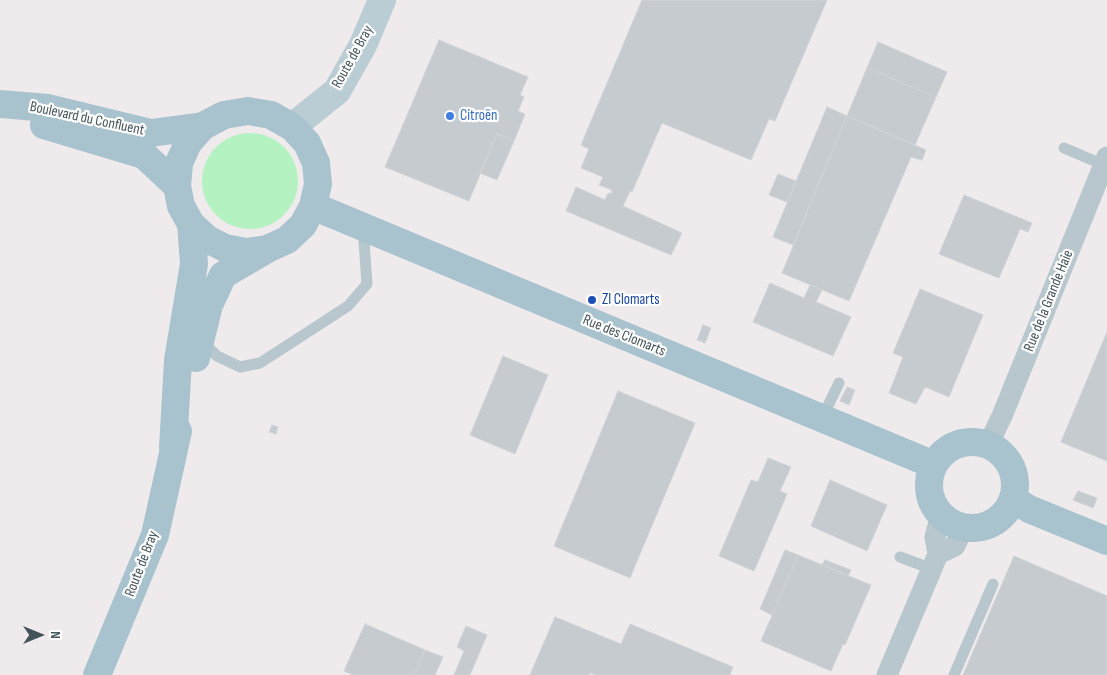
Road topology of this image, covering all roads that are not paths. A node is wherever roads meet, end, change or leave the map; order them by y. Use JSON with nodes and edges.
{"nodes":[{"id":1,"x":382,"y":0,"type":"edge"},
{"id":2,"x":0,"y":104,"type":"edge"},
{"id":3,"x":0,"y":111,"type":"edge"},
{"id":4,"x":203,"y":126,"type":"junction"},
{"id":5,"x":292,"y":127,"type":"junction"},
{"id":6,"x":1064,"y":148,"type":"dead end"},
{"id":7,"x":1106,"y":163,"type":"edge"},
{"id":8,"x":177,"y":186,"type":"junction"},
{"id":9,"x":314,"y":206,"type":"junction"},
{"id":10,"x":191,"y":224,"type":"junction"},
{"id":11,"x":363,"y":227,"type":"junction"},
{"id":12,"x":267,"y":249,"type":"junction"},
{"id":13,"x":202,"y":331,"type":"junction"},
{"id":14,"x":839,"y":383,"type":"dead end"},
{"id":15,"x":822,"y":418,"type":"junction"},
{"id":16,"x":988,"y":445,"type":"junction"},
{"id":17,"x":173,"y":448,"type":"junction"},
{"id":18,"x":934,"y":465,"type":"junction"},
{"id":19,"x":1014,"y":498,"type":"junction"},
{"id":20,"x":952,"y":521,"type":"junction"},
{"id":21,"x":1107,"y":541,"type":"edge"},
{"id":22,"x":900,"y":557,"type":"dead end"},
{"id":23,"x":935,"y":562,"type":"junction"},
{"id":24,"x":993,"y":584,"type":"dead end"},
{"id":25,"x":97,"y":675,"type":"edge"},
{"id":26,"x":887,"y":675,"type":"edge"},
{"id":27,"x":954,"y":675,"type":"edge"}],
"edges":[{"from":1,"to":5,"type":"main road","name":"Route de Bray"},
{"from":2,"to":4,"type":"main road","name":"Boulevard du Confluent"},
{"from":3,"to":8,"type":"main road","name":"Boulevard du Confluent"},
{"from":4,"to":5,"type":"main road"},
{"from":4,"to":8,"type":"main road"},
{"from":5,"to":9,"type":"main road"},
{"from":6,"to":7,"type":"lane"},
{"from":7,"to":16,"type":"street","name":"Rue de la Grande Haie"},
{"from":8,"to":10,"type":"main road"},
{"from":9,"to":11,"type":"main road","name":"Rue des Clomarts"},
{"from":9,"to":12,"type":"main road"},
{"from":10,"to":12,"type":"main road"},
{"from":10,"to":17,"type":"main road","name":"Route de Bray"},
{"from":11,"to":13,"type":"lane"},
{"from":11,"to":15,"type":"main road","name":"Rue des Clomarts"},
{"from":12,"to":13,"type":"main road","name":"Route de Bray"},
{"from":13,"to":17,"type":"main road","name":"Route de Bray"},
{"from":14,"to":15,"type":"lane"},
{"from":15,"to":18,"type":"main road","name":"Rue des Clomarts"},
{"from":16,"to":18,"type":"main road"},
{"from":16,"to":19,"type":"main road"},
{"from":17,"to":25,"type":"main road","name":"Route de Bray"},
{"from":18,"to":20,"type":"main road"},
{"from":19,"to":20,"type":"main road"},
{"from":19,"to":21,"type":"main road"},
{"from":20,"to":23,"type":"street"},
{"from":22,"to":23,"type":"lane"},
{"from":23,"to":26,"type":"street"},
{"from":24,"to":27,"type":"lane"}]}
